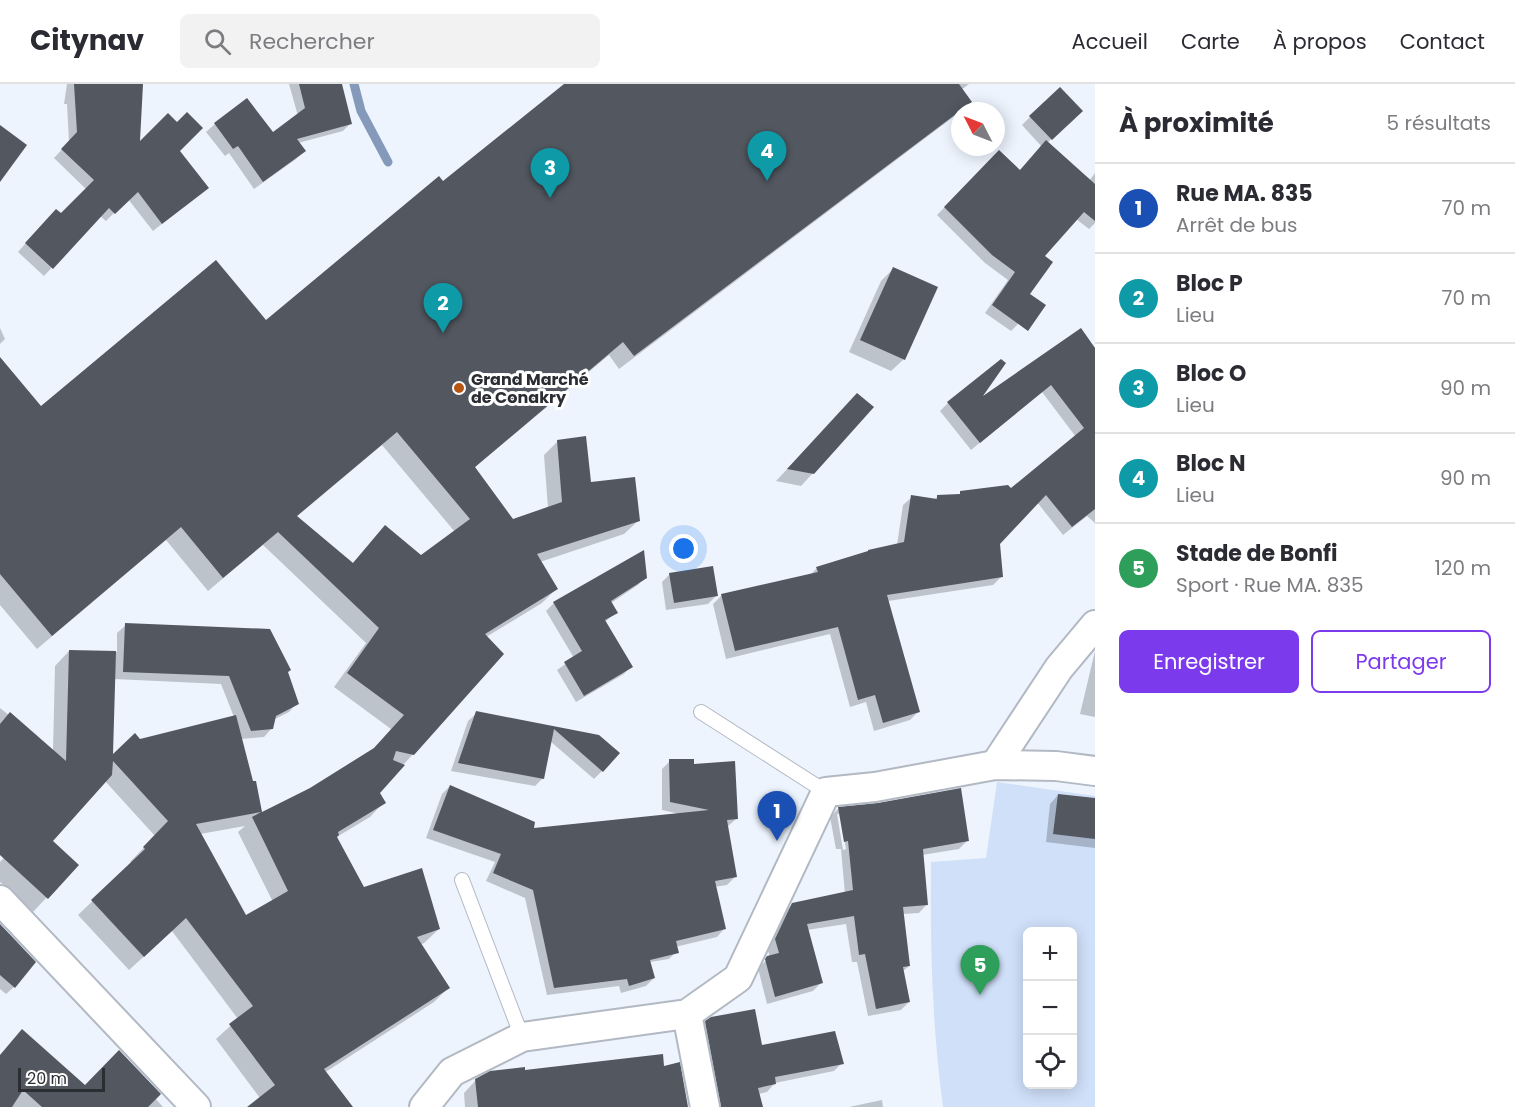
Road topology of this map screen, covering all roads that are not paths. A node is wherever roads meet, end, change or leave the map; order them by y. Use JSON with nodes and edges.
{"nodes":[{"id":1,"x":1095,"y":625,"type":"edge"},
{"id":2,"x":701,"y":712,"type":"dead end"},
{"id":3,"x":995,"y":765,"type":"junction"},
{"id":4,"x":1095,"y":771,"type":"edge"},
{"id":5,"x":826,"y":792,"type":"junction"},
{"id":6,"x":462,"y":880,"type":"dead end"},
{"id":7,"x":0,"y":900,"type":"edge"},
{"id":8,"x":687,"y":1014,"type":"junction"},
{"id":9,"x":522,"y":1036,"type":"junction"},
{"id":10,"x":196,"y":1107,"type":"edge"},
{"id":11,"x":424,"y":1107,"type":"edge"},
{"id":12,"x":705,"y":1107,"type":"edge"}],
"edges":[{"from":1,"to":3,"type":"street"},
{"from":2,"to":5,"type":"lane"},
{"from":3,"to":4,"type":"street"},
{"from":3,"to":5,"type":"street"},
{"from":5,"to":8,"type":"street"},
{"from":6,"to":9,"type":"lane"},
{"from":7,"to":10,"type":"street"},
{"from":8,"to":9,"type":"street"},
{"from":8,"to":12,"type":"street"},
{"from":9,"to":11,"type":"street"}]}
